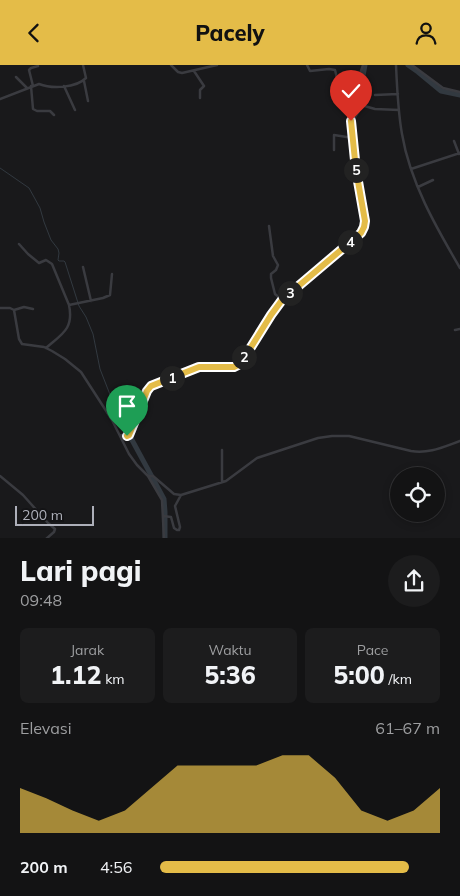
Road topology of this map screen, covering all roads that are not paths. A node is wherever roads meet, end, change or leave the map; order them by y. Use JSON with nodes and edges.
{"nodes":[{"id":1,"x":83,"y":65,"type":"edge"},
{"id":2,"x":171,"y":65,"type":"edge"},
{"id":3,"x":217,"y":65,"type":"edge"},
{"id":4,"x":306,"y":65,"type":"edge"},
{"id":5,"x":363,"y":65,"type":"edge"},
{"id":6,"x":396,"y":65,"type":"edge"},
{"id":7,"x":412,"y":65,"type":"edge"},
{"id":8,"x":38,"y":66,"type":"edge"},
{"id":9,"x":194,"y":71,"type":"junction"},
{"id":10,"x":16,"y":77,"type":"dead end"},
{"id":11,"x":84,"y":81,"type":"junction"},
{"id":12,"x":32,"y":86,"type":"junction"},
{"id":13,"x":64,"y":86,"type":"junction"},
{"id":14,"x":27,"y":88,"type":"junction"},
{"id":15,"x":460,"y":93,"type":"edge"},
{"id":16,"x":398,"y":94,"type":"junction"},
{"id":17,"x":374,"y":95,"type":"dead end"},
{"id":18,"x":200,"y":98,"type":"dead end"},
{"id":19,"x":0,"y":99,"type":"edge"},
{"id":20,"x":88,"y":101,"type":"dead end"},
{"id":21,"x":361,"y":105,"type":"junction"},
{"id":22,"x":75,"y":110,"type":"dead end"},
{"id":23,"x":399,"y":110,"type":"junction"},
{"id":24,"x":54,"y":115,"type":"dead end"},
{"id":25,"x":353,"y":138,"type":"junction"},
{"id":26,"x":454,"y":141,"type":"dead end"},
{"id":27,"x":334,"y":150,"type":"dead end"},
{"id":28,"x":459,"y":153,"type":"edge"},
{"id":29,"x":410,"y":169,"type":"junction"},
{"id":30,"x":433,"y":180,"type":"dead end"},
{"id":31,"x":418,"y":187,"type":"junction"},
{"id":32,"x":269,"y":226,"type":"dead end"},
{"id":33,"x":19,"y":244,"type":"dead end"},
{"id":34,"x":458,"y":262,"type":"edge"},
{"id":35,"x":82,"y":267,"type":"dead end"},
{"id":36,"x":460,"y":268,"type":"edge"},
{"id":37,"x":112,"y":274,"type":"dead end"},
{"id":38,"x":282,"y":300,"type":"junction"},
{"id":39,"x":91,"y":301,"type":"junction"},
{"id":40,"x":69,"y":305,"type":"junction"},
{"id":41,"x":0,"y":308,"type":"edge"},
{"id":42,"x":33,"y":309,"type":"dead end"},
{"id":43,"x":14,"y":310,"type":"junction"},
{"id":44,"x":460,"y":329,"type":"edge"},
{"id":45,"x":455,"y":330,"type":"dead end"},
{"id":46,"x":46,"y":348,"type":"junction"},
{"id":47,"x":120,"y":435,"type":"junction"},
{"id":48,"x":460,"y":441,"type":"edge"},
{"id":49,"x":222,"y":450,"type":"dead end"},
{"id":50,"x":0,"y":476,"type":"edge"},
{"id":51,"x":150,"y":476,"type":"junction"},
{"id":52,"x":222,"y":482,"type":"junction"},
{"id":53,"x":181,"y":495,"type":"junction"},
{"id":54,"x":164,"y":516,"type":"junction"},
{"id":55,"x":47,"y":538,"type":"edge"},
{"id":56,"x":164,"y":538,"type":"edge"}],
"edges":[{"from":1,"to":11,"type":"street"},
{"from":2,"to":9,"type":"street"},
{"from":3,"to":9,"type":"street"},
{"from":4,"to":21,"type":"street"},
{"from":5,"to":21,"type":"street"},
{"from":6,"to":16,"type":"street"},
{"from":7,"to":15,"type":"street"},
{"from":8,"to":12,"type":"street"},
{"from":9,"to":18,"type":"street"},
{"from":10,"to":14,"type":"street"},
{"from":11,"to":13,"type":"street"},
{"from":11,"to":20,"type":"street"},
{"from":12,"to":13,"type":"street"},
{"from":12,"to":14,"type":"street"},
{"from":12,"to":24,"type":"street"},
{"from":13,"to":22,"type":"street"},
{"from":14,"to":19,"type":"street"},
{"from":16,"to":17,"type":"street"},
{"from":16,"to":23,"type":"street"},
{"from":21,"to":23,"type":"street"},
{"from":21,"to":25,"type":"street"},
{"from":23,"to":29,"type":"street"},
{"from":25,"to":27,"type":"street"},
{"from":25,"to":38,"type":"street"},
{"from":26,"to":28,"type":"street"},
{"from":28,"to":29,"type":"street"},
{"from":29,"to":31,"type":"street"},
{"from":30,"to":31,"type":"street"},
{"from":31,"to":34,"type":"street"},
{"from":32,"to":38,"type":"street"},
{"from":33,"to":40,"type":"street"},
{"from":34,"to":36,"type":"street"},
{"from":35,"to":39,"type":"street"},
{"from":37,"to":39,"type":"street"},
{"from":38,"to":47,"type":"street"},
{"from":39,"to":40,"type":"street"},
{"from":40,"to":46,"type":"street"},
{"from":41,"to":43,"type":"street"},
{"from":42,"to":43,"type":"street"},
{"from":43,"to":46,"type":"street"},
{"from":44,"to":45,"type":"street"},
{"from":46,"to":47,"type":"street"},
{"from":47,"to":51,"type":"street"},
{"from":48,"to":52,"type":"street"},
{"from":49,"to":52,"type":"street"},
{"from":50,"to":55,"type":"street"},
{"from":51,"to":53,"type":"street"},
{"from":51,"to":54,"type":"street"},
{"from":52,"to":53,"type":"street"},
{"from":53,"to":54,"type":"street"},
{"from":54,"to":56,"type":"street"}]}
